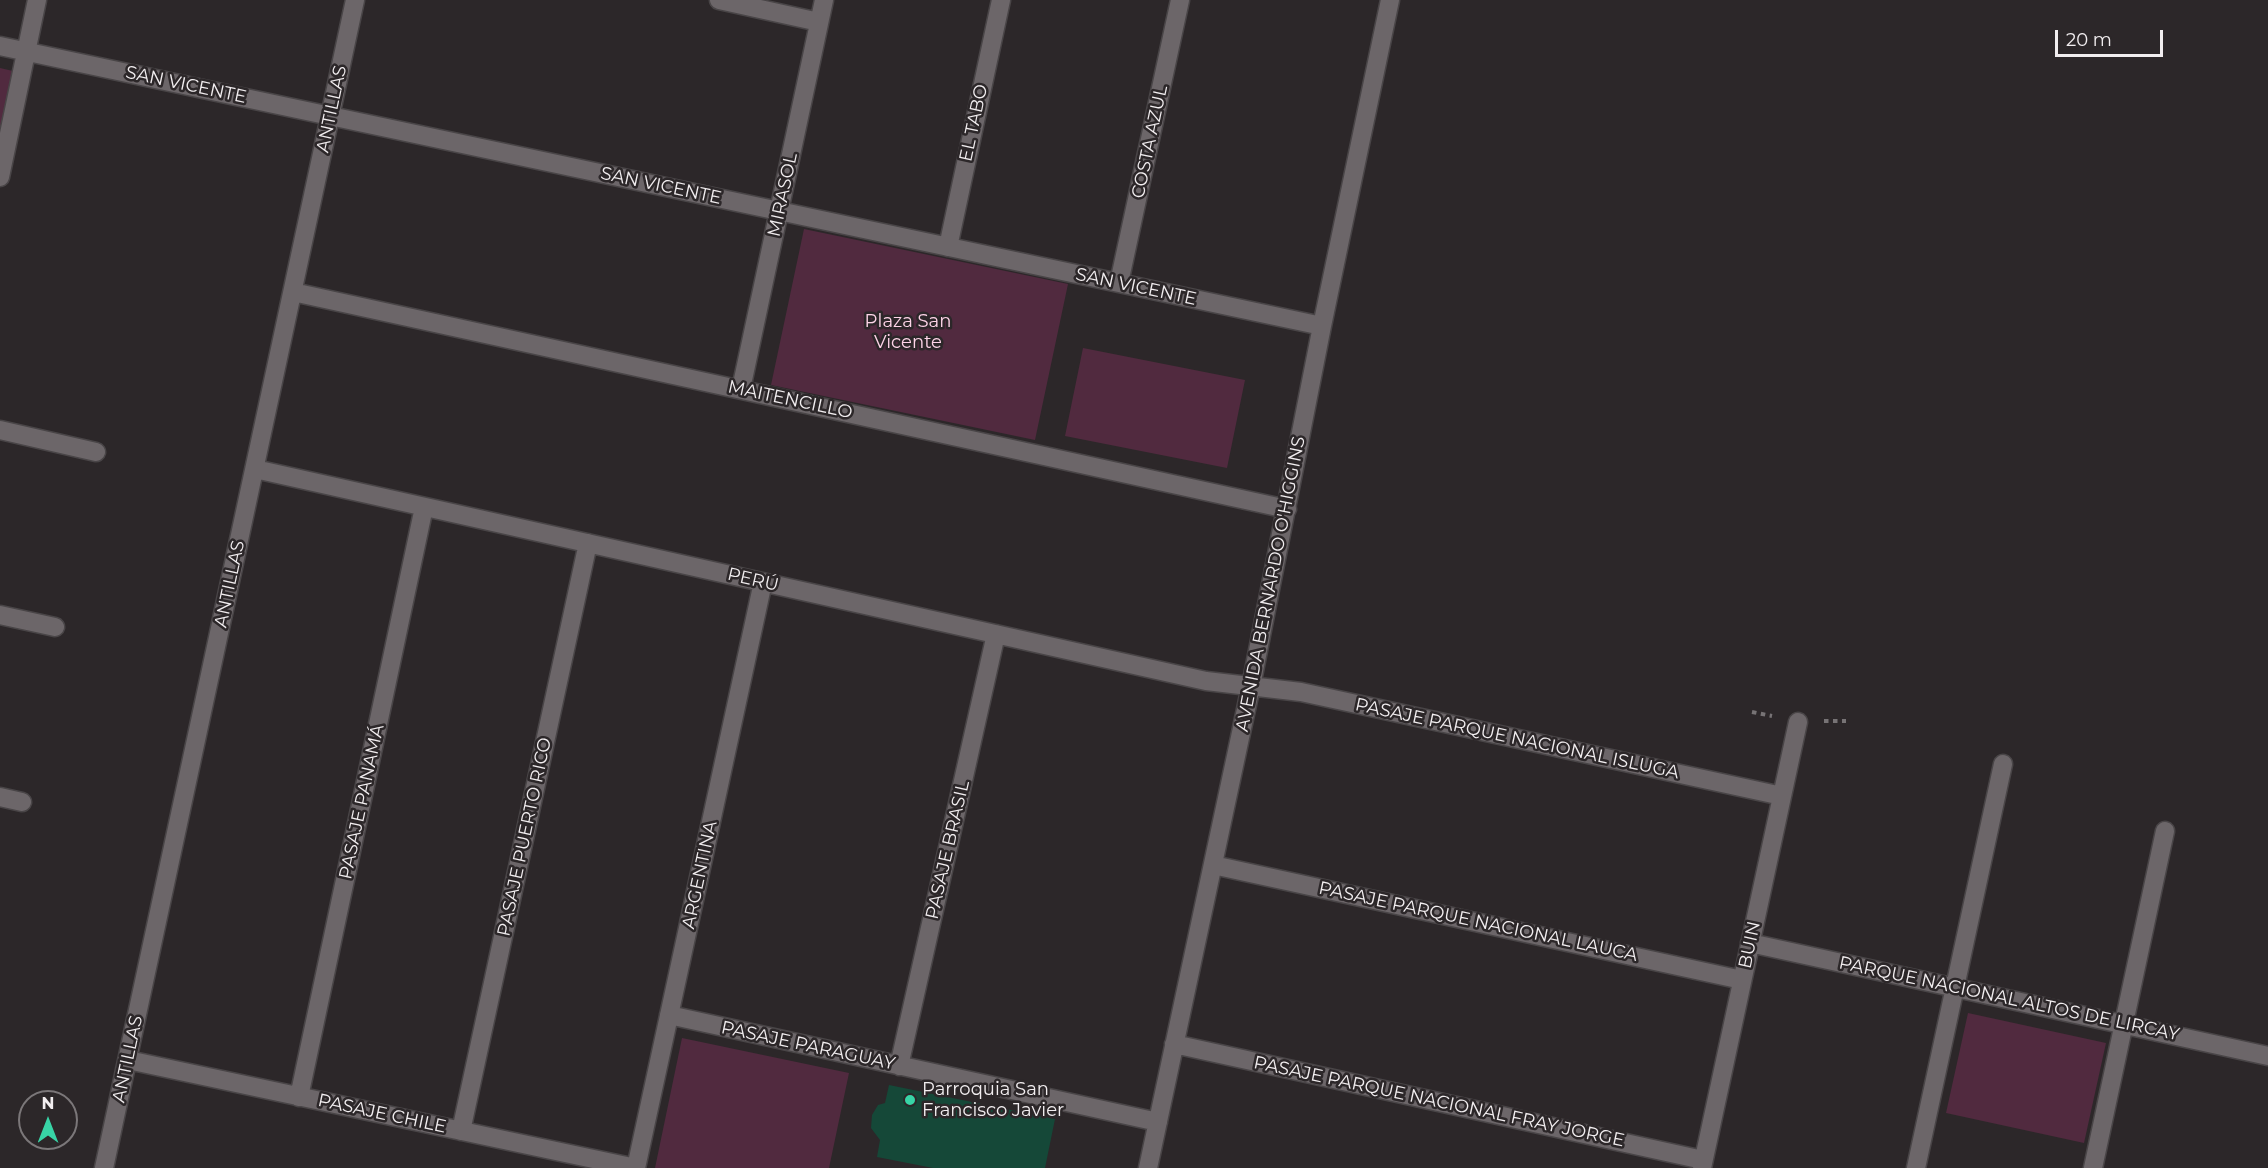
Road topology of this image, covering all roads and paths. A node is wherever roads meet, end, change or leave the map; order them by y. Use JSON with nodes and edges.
{"nodes":[{"id":1,"x":37,"y":0,"type":"edge"},
{"id":2,"x":355,"y":0,"type":"edge"},
{"id":3,"x":719,"y":0,"type":"edge"},
{"id":4,"x":824,"y":0,"type":"edge"},
{"id":5,"x":1001,"y":0,"type":"edge"},
{"id":6,"x":1180,"y":0,"type":"edge"},
{"id":7,"x":1390,"y":0,"type":"edge"},
{"id":8,"x":819,"y":22,"type":"junction"},
{"id":9,"x":0,"y":46,"type":"edge"},
{"id":10,"x":26,"y":52,"type":"junction"},
{"id":11,"x":330,"y":116,"type":"junction"},
{"id":12,"x":0,"y":177,"type":"edge"},
{"id":13,"x":780,"y":211,"type":"junction"},
{"id":14,"x":948,"y":247,"type":"junction"},
{"id":15,"x":1119,"y":283,"type":"junction"},
{"id":16,"x":293,"y":292,"type":"junction"},
{"id":17,"x":1322,"y":326,"type":"junction"},
{"id":18,"x":741,"y":389,"type":"junction"},
{"id":19,"x":0,"y":430,"type":"edge"},
{"id":20,"x":96,"y":452,"type":"dead end"},
{"id":21,"x":255,"y":469,"type":"junction"},
{"id":22,"x":424,"y":507,"type":"junction"},
{"id":23,"x":1287,"y":508,"type":"junction"},
{"id":24,"x":588,"y":543,"type":"junction"},
{"id":25,"x":763,"y":582,"type":"junction"},
{"id":26,"x":0,"y":615,"type":"edge"},
{"id":27,"x":55,"y":627,"type":"dead end"},
{"id":28,"x":996,"y":634,"type":"junction"},
{"id":29,"x":1251,"y":686,"type":"junction"},
{"id":30,"x":1798,"y":722,"type":"dead end"},
{"id":31,"x":2003,"y":764,"type":"dead end"},
{"id":32,"x":1782,"y":796,"type":"junction"},
{"id":33,"x":0,"y":797,"type":"edge"},
{"id":34,"x":22,"y":802,"type":"dead end"},
{"id":35,"x":2165,"y":831,"type":"dead end"},
{"id":36,"x":1213,"y":865,"type":"junction"},
{"id":37,"x":1750,"y":943,"type":"junction"},
{"id":38,"x":1742,"y":980,"type":"junction"},
{"id":39,"x":1954,"y":987,"type":"junction"},
{"id":40,"x":669,"y":1015,"type":"junction"},
{"id":41,"x":2124,"y":1024,"type":"junction"},
{"id":42,"x":1174,"y":1044,"type":"junction"},
{"id":43,"x":2268,"y":1056,"type":"edge"},
{"id":44,"x":128,"y":1060,"type":"junction"},
{"id":45,"x":899,"y":1066,"type":"junction"},
{"id":46,"x":299,"y":1096,"type":"junction"},
{"id":47,"x":1158,"y":1122,"type":"junction"},
{"id":48,"x":461,"y":1131,"type":"junction"},
{"id":49,"x":1702,"y":1164,"type":"edge"},
{"id":50,"x":104,"y":1168,"type":"edge"},
{"id":51,"x":636,"y":1168,"type":"edge"},
{"id":52,"x":1148,"y":1168,"type":"edge"},
{"id":53,"x":1916,"y":1168,"type":"edge"},
{"id":54,"x":2093,"y":1168,"type":"edge"}],
"edges":[{"from":1,"to":10,"type":"street"},
{"from":2,"to":11,"type":"street","name":"ANTILLAS"},
{"from":3,"to":8,"type":"street"},
{"from":4,"to":8,"type":"street","name":"MIRASOL"},
{"from":5,"to":14,"type":"street","name":"EL TABO"},
{"from":6,"to":15,"type":"street","name":"COSTA AZUL"},
{"from":7,"to":17,"type":"street","name":"AVENIDA BERNARDO O'HIGGINS"},
{"from":8,"to":13,"type":"street","name":"MIRASOL"},
{"from":9,"to":10,"type":"street","name":"SAN VICENTE"},
{"from":10,"to":11,"type":"street","name":"SAN VICENTE"},
{"from":10,"to":12,"type":"street"},
{"from":11,"to":13,"type":"street","name":"SAN VICENTE"},
{"from":11,"to":16,"type":"street","name":"ANTILLAS"},
{"from":13,"to":14,"type":"street","name":"SAN VICENTE"},
{"from":13,"to":18,"type":"street","name":"MIRASOL"},
{"from":14,"to":15,"type":"street","name":"SAN VICENTE"},
{"from":15,"to":17,"type":"street","name":"SAN VICENTE"},
{"from":16,"to":18,"type":"street","name":"MAITENCILLO"},
{"from":16,"to":21,"type":"street","name":"ANTILLAS"},
{"from":17,"to":23,"type":"street","name":"AVENIDA BERNARDO O'HIGGINS"},
{"from":18,"to":23,"type":"street","name":"MAITENCILLO"},
{"from":19,"to":20,"type":"street"},
{"from":21,"to":22,"type":"street","name":"PERÚ"},
{"from":21,"to":44,"type":"street","name":"ANTILLAS"},
{"from":22,"to":24,"type":"street","name":"PERÚ"},
{"from":22,"to":46,"type":"street","name":"PASAJE PANAMÁ"},
{"from":23,"to":29,"type":"street","name":"AVENIDA BERNARDO O'HIGGINS"},
{"from":24,"to":25,"type":"street","name":"PERÚ"},
{"from":24,"to":48,"type":"street","name":"PASAJE PUERTO RICO"},
{"from":25,"to":28,"type":"street","name":"PERÚ"},
{"from":25,"to":40,"type":"street","name":"ARGENTINA"},
{"from":26,"to":27,"type":"street"},
{"from":28,"to":29,"type":"street","name":"PERÚ"},
{"from":28,"to":45,"type":"street","name":"PASAJE BRASIL"},
{"from":29,"to":32,"type":"street","name":"PASAJE PARQUE NACIONAL ISLUGA"},
{"from":29,"to":36,"type":"street","name":"AVENIDA BERNARDO O'HIGGINS"},
{"from":30,"to":32,"type":"street","name":"BUIN"},
{"from":31,"to":39,"type":"street"},
{"from":32,"to":37,"type":"street","name":"BUIN"},
{"from":33,"to":34,"type":"street"},
{"from":35,"to":41,"type":"street"},
{"from":36,"to":38,"type":"street","name":"PASAJE PARQUE NACIONAL LAUCA"},
{"from":36,"to":42,"type":"street","name":"AVENIDA BERNARDO O'HIGGINS"},
{"from":37,"to":38,"type":"street","name":"BUIN"},
{"from":37,"to":39,"type":"street","name":"PARQUE NACIONAL ALTOS DE LIRCAY"},
{"from":38,"to":49,"type":"street","name":"BUIN"},
{"from":39,"to":41,"type":"street","name":"PARQUE NACIONAL ALTOS DE LIRCAY"},
{"from":39,"to":53,"type":"street"},
{"from":40,"to":45,"type":"street","name":"PASAJE PARAGUAY"},
{"from":40,"to":51,"type":"street","name":"ARGENTINA"},
{"from":41,"to":43,"type":"street","name":"PARQUE NACIONAL ALTOS DE LIRCAY"},
{"from":41,"to":54,"type":"street"},
{"from":42,"to":47,"type":"street","name":"AVENIDA BERNARDO O'HIGGINS"},
{"from":42,"to":49,"type":"street","name":"PASAJE PARQUE NACIONAL FRAY JORGE"},
{"from":44,"to":46,"type":"street","name":"PASAJE CHILE"},
{"from":44,"to":50,"type":"street","name":"ANTILLAS"},
{"from":45,"to":47,"type":"street","name":"PASAJE PARAGUAY"},
{"from":46,"to":48,"type":"street","name":"PASAJE CHILE"},
{"from":47,"to":52,"type":"street","name":"AVENIDA BERNARDO O'HIGGINS"},
{"from":48,"to":51,"type":"street","name":"PASAJE CHILE"}]}
